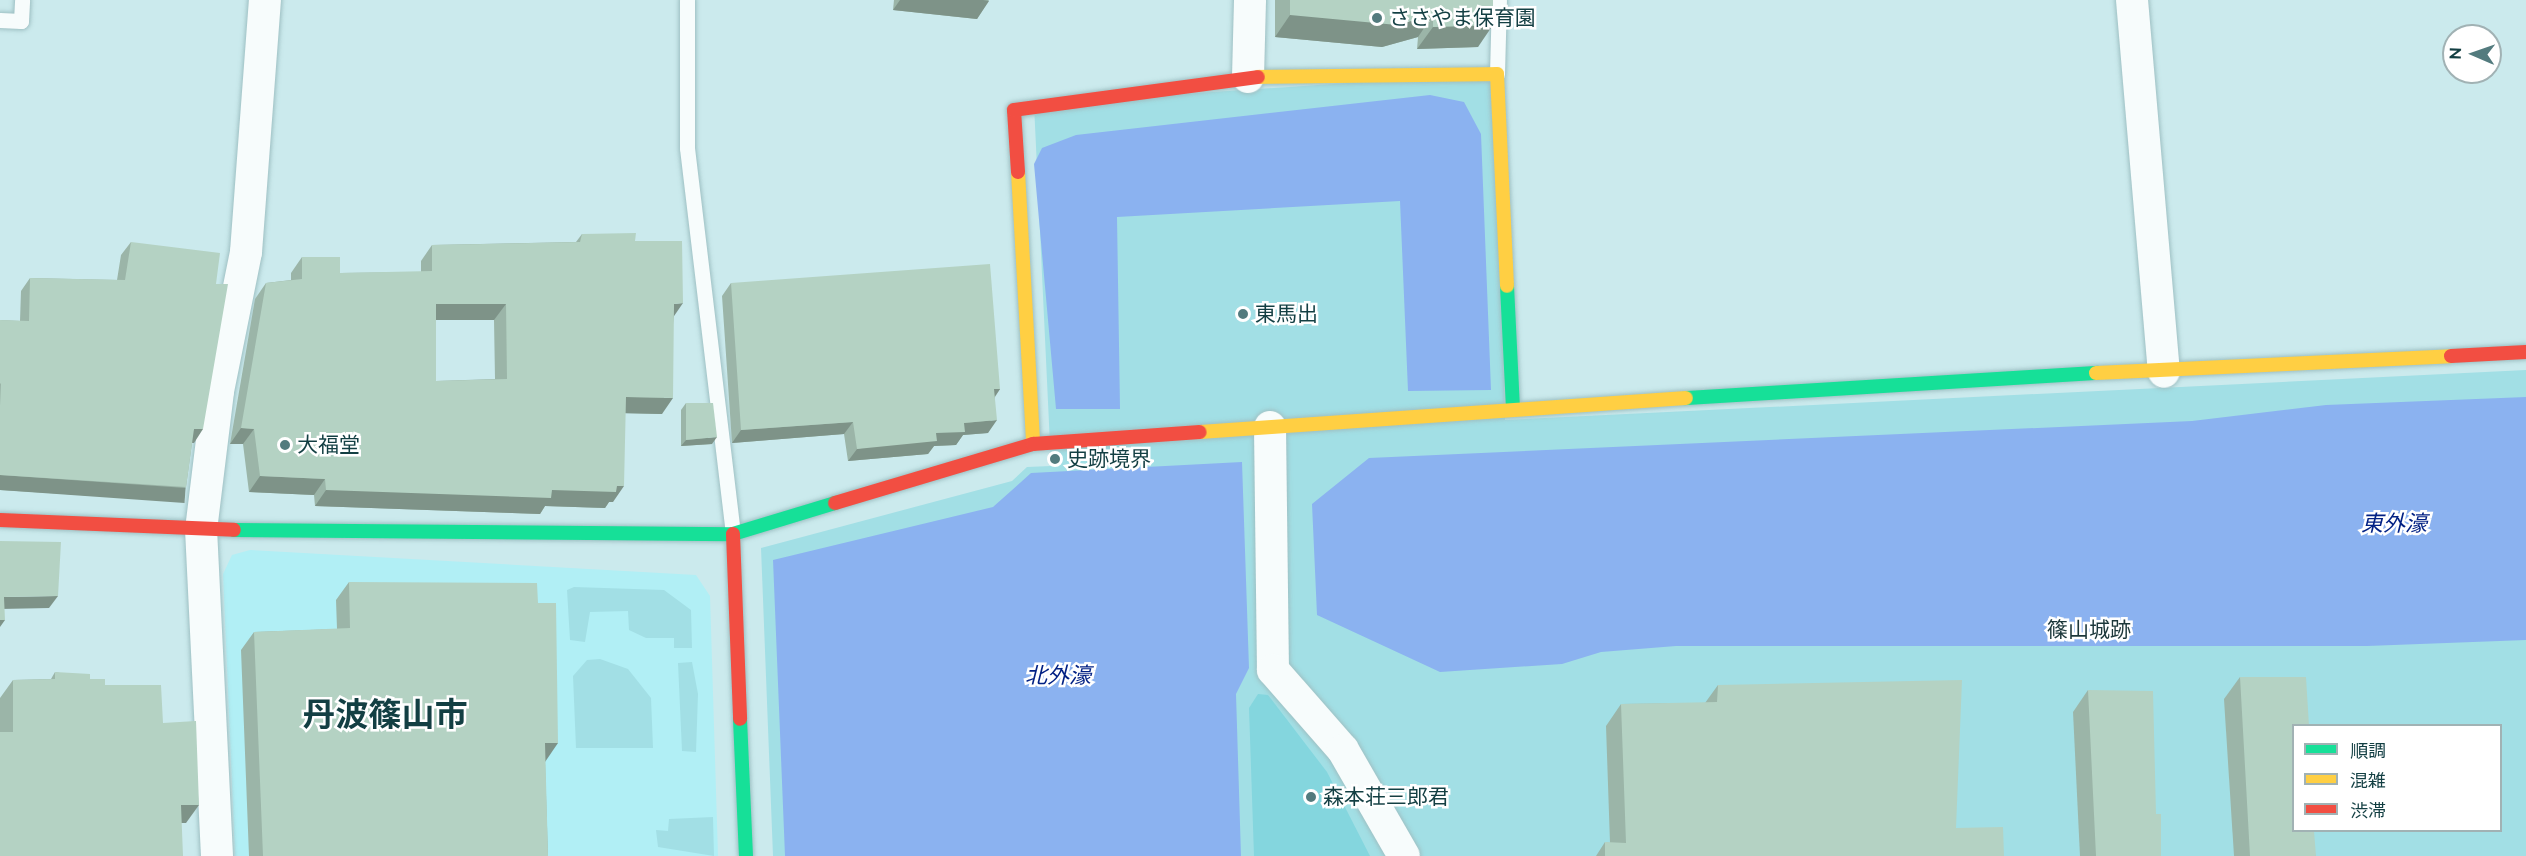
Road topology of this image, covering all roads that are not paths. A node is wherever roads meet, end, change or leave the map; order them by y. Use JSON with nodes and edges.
{"nodes":[{"id":1,"x":22,"y":0,"type":"edge"},
{"id":2,"x":265,"y":0,"type":"edge"},
{"id":3,"x":687,"y":0,"type":"edge"},
{"id":4,"x":1250,"y":0,"type":"edge"},
{"id":5,"x":1499,"y":0,"type":"edge"},
{"id":6,"x":2132,"y":0,"type":"edge"},
{"id":7,"x":0,"y":20,"type":"edge"},
{"id":8,"x":1497,"y":74,"type":"junction"},
{"id":9,"x":1248,"y":77,"type":"junction"},
{"id":10,"x":2526,"y":352,"type":"edge"},
{"id":11,"x":2164,"y":372,"type":"junction"},
{"id":12,"x":1513,"y":409,"type":"junction"},
{"id":13,"x":1270,"y":427,"type":"junction"},
{"id":14,"x":1033,"y":444,"type":"junction"},
{"id":15,"x":0,"y":520,"type":"edge"},
{"id":16,"x":201,"y":530,"type":"junction"},
{"id":17,"x":733,"y":534,"type":"junction"},
{"id":18,"x":216,"y":856,"type":"edge"},
{"id":19,"x":746,"y":856,"type":"edge"},
{"id":20,"x":1404,"y":856,"type":"edge"}],
"edges":[{"from":1,"to":7,"type":"lane"},
{"from":2,"to":16,"type":"street"},
{"from":3,"to":17,"type":"lane"},
{"from":4,"to":9,"type":"street"},
{"from":5,"to":8,"type":"lane"},
{"from":6,"to":11,"type":"street"},
{"from":8,"to":9,"type":"street"},
{"from":8,"to":12,"type":"street"},
{"from":9,"to":14,"type":"street"},
{"from":10,"to":11,"type":"street"},
{"from":11,"to":12,"type":"street"},
{"from":12,"to":13,"type":"street"},
{"from":13,"to":14,"type":"street"},
{"from":13,"to":20,"type":"street"},
{"from":14,"to":17,"type":"street"},
{"from":15,"to":16,"type":"street"},
{"from":16,"to":17,"type":"street"},
{"from":16,"to":18,"type":"street"},
{"from":17,"to":19,"type":"street"}]}
